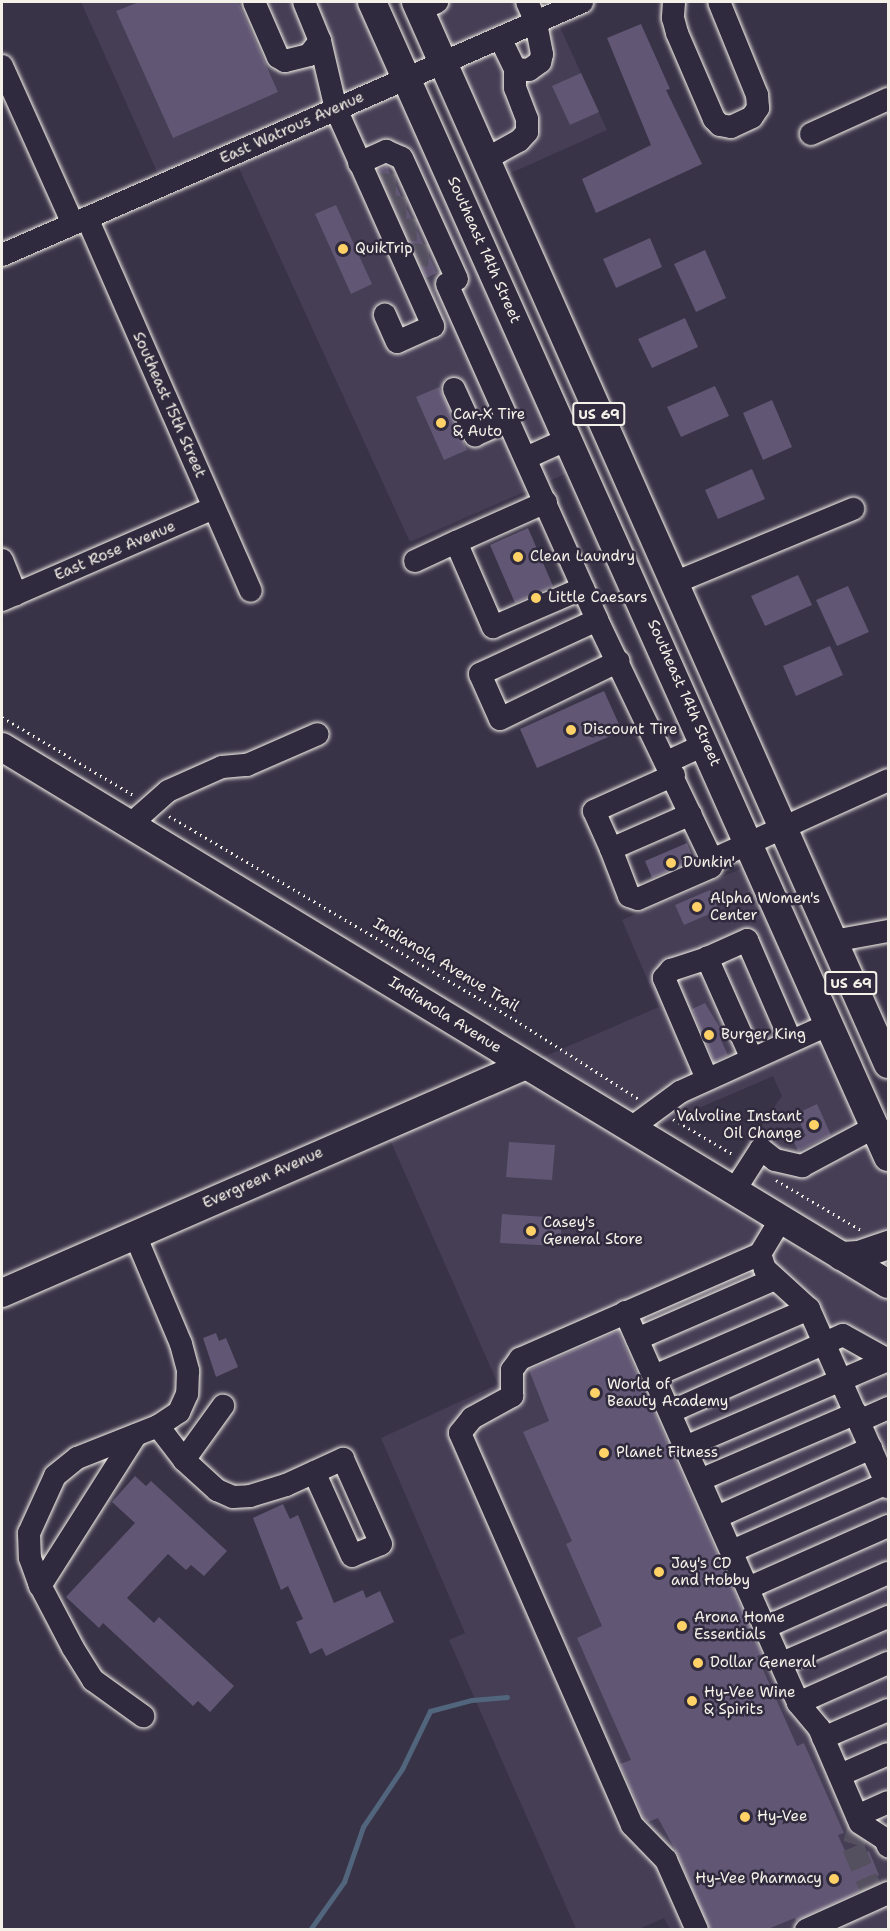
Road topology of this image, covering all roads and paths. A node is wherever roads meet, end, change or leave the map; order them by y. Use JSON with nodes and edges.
{"nodes":[{"id":1,"x":254,"y":2,"type":"edge"},
{"id":2,"x":304,"y":2,"type":"edge"},
{"id":3,"x":372,"y":2,"type":"edge"},
{"id":4,"x":674,"y":2,"type":"edge"},
{"id":5,"x":719,"y":2,"type":"edge"},
{"id":6,"x":424,"y":4,"type":"edge"},
{"id":7,"x":571,"y":4,"type":"edge"},
{"id":8,"x":531,"y":12,"type":"edge"},
{"id":9,"x":500,"y":38,"type":"junction"},
{"id":10,"x":320,"y":41,"type":"junction"},
{"id":11,"x":443,"y":63,"type":"junction"},
{"id":12,"x":2,"y":66,"type":"edge"},
{"id":13,"x":515,"y":69,"type":"junction"},
{"id":14,"x":406,"y":78,"type":"junction"},
{"id":15,"x":888,"y":99,"type":"edge"},
{"id":16,"x":336,"y":109,"type":"junction"},
{"id":17,"x":811,"y":134,"type":"dead end"},
{"id":18,"x":486,"y":159,"type":"junction"},
{"id":19,"x":396,"y":204,"type":"junction"},
{"id":20,"x":80,"y":221,"type":"junction"},
{"id":21,"x":2,"y":255,"type":"edge"},
{"id":22,"x":421,"y":255,"type":"junction"},
{"id":23,"x":490,"y":265,"type":"junction"},
{"id":24,"x":452,"y":282,"type":"junction"},
{"id":25,"x":419,"y":297,"type":"junction"},
{"id":26,"x":385,"y":315,"type":"dead end"},
{"id":27,"x":454,"y":389,"type":"dead end"},
{"id":28,"x":508,"y":420,"type":"junction"},
{"id":29,"x":568,"y":439,"type":"junction"},
{"id":30,"x":526,"y":458,"type":"junction"},
{"id":31,"x":546,"y":502,"type":"junction"},
{"id":32,"x":214,"y":508,"type":"junction"},
{"id":33,"x":853,"y":508,"type":"dead end"},
{"id":34,"x":456,"y":542,"type":"junction"},
{"id":35,"x":660,"y":552,"type":"junction"},
{"id":36,"x":2,"y":560,"type":"edge"},
{"id":37,"x":415,"y":561,"type":"dead end"},
{"id":38,"x":674,"y":583,"type":"junction"},
{"id":39,"x":583,"y":588,"type":"junction"},
{"id":40,"x":250,"y":591,"type":"dead end"},
{"id":41,"x":9,"y":597,"type":"edge"},
{"id":42,"x":597,"y":620,"type":"junction"},
{"id":43,"x":619,"y":661,"type":"junction"},
{"id":44,"x":2,"y":717,"type":"edge"},
{"id":45,"x":318,"y":735,"type":"dead end"},
{"id":46,"x":706,"y":744,"type":"junction"},
{"id":47,"x":2,"y":747,"type":"edge"},
{"id":48,"x":670,"y":769,"type":"junction"},
{"id":49,"x":888,"y":780,"type":"edge"},
{"id":50,"x":141,"y":814,"type":"junction"},
{"id":51,"x":691,"y":814,"type":"junction"},
{"id":52,"x":782,"y":827,"type":"junction"},
{"id":53,"x":750,"y":841,"type":"junction"},
{"id":54,"x":611,"y":849,"type":"junction"},
{"id":55,"x":712,"y":860,"type":"junction"},
{"id":56,"x":888,"y":931,"type":"edge"},
{"id":57,"x":833,"y":942,"type":"junction"},
{"id":58,"x":708,"y":958,"type":"junction"},
{"id":59,"x":830,"y":1024,"type":"junction"},
{"id":60,"x":791,"y":1041,"type":"junction"},
{"id":61,"x":752,"y":1059,"type":"junction"},
{"id":62,"x":888,"y":1064,"type":"edge"},
{"id":63,"x":526,"y":1065,"type":"junction"},
{"id":64,"x":707,"y":1079,"type":"junction"},
{"id":65,"x":655,"y":1108,"type":"junction"},
{"id":66,"x":875,"y":1127,"type":"junction"},
{"id":67,"x":631,"y":1128,"type":"junction"},
{"id":68,"x":888,"y":1157,"type":"edge"},
{"id":69,"x":750,"y":1165,"type":"junction"},
{"id":70,"x":734,"y":1191,"type":"junction"},
{"id":71,"x":781,"y":1219,"type":"junction"},
{"id":72,"x":135,"y":1235,"type":"junction"},
{"id":73,"x":879,"y":1240,"type":"edge"},
{"id":74,"x":760,"y":1254,"type":"junction"},
{"id":75,"x":841,"y":1256,"type":"junction"},
{"id":76,"x":775,"y":1279,"type":"junction"},
{"id":77,"x":888,"y":1284,"type":"edge"},
{"id":78,"x":2,"y":1293,"type":"edge"},
{"id":79,"x":809,"y":1309,"type":"junction"},
{"id":80,"x":625,"y":1312,"type":"junction"},
{"id":81,"x":638,"y":1340,"type":"junction"},
{"id":82,"x":824,"y":1343,"type":"junction"},
{"id":83,"x":888,"y":1360,"type":"edge"},
{"id":84,"x":654,"y":1376,"type":"junction"},
{"id":85,"x":841,"y":1380,"type":"junction"},
{"id":86,"x":223,"y":1406,"type":"dead end"},
{"id":87,"x":888,"y":1408,"type":"edge"},
{"id":88,"x":670,"y":1412,"type":"junction"},
{"id":89,"x":857,"y":1417,"type":"junction"},
{"id":90,"x":158,"y":1426,"type":"junction"},
{"id":91,"x":136,"y":1436,"type":"junction"},
{"id":92,"x":685,"y":1447,"type":"junction"},
{"id":93,"x":879,"y":1456,"type":"edge"},
{"id":94,"x":184,"y":1460,"type":"junction"},
{"id":95,"x":314,"y":1472,"type":"dead end"},
{"id":96,"x":700,"y":1480,"type":"junction"},
{"id":97,"x":888,"y":1485,"type":"edge"},
{"id":98,"x":717,"y":1517,"type":"junction"},
{"id":99,"x":888,"y":1526,"type":"edge"},
{"id":100,"x":732,"y":1551,"type":"junction"},
{"id":101,"x":888,"y":1573,"type":"edge"},
{"id":102,"x":40,"y":1586,"type":"junction"},
{"id":103,"x":748,"y":1588,"type":"junction"},
{"id":104,"x":888,"y":1617,"type":"edge"},
{"id":105,"x":766,"y":1627,"type":"junction"},
{"id":106,"x":782,"y":1663,"type":"junction"},
{"id":107,"x":888,"y":1663,"type":"edge"},
{"id":108,"x":798,"y":1703,"type":"junction"},
{"id":109,"x":888,"y":1710,"type":"edge"},
{"id":110,"x":143,"y":1716,"type":"dead end"},
{"id":111,"x":823,"y":1738,"type":"junction"},
{"id":112,"x":888,"y":1754,"type":"edge"},
{"id":113,"x":840,"y":1775,"type":"junction"},
{"id":114,"x":888,"y":1802,"type":"edge"},
{"id":115,"x":857,"y":1816,"type":"junction"},
{"id":116,"x":888,"y":1846,"type":"edge"},
{"id":117,"x":888,"y":1893,"type":"edge"},
{"id":118,"x":697,"y":1929,"type":"edge"},
{"id":119,"x":806,"y":1929,"type":"edge"}],
"edges":[{"from":1,"to":10,"type":"street"},
{"from":2,"to":10,"type":"street"},
{"from":3,"to":14,"type":"main road","name":"Southeast 14th Street","number":"US 69"},
{"from":4,"to":5,"type":"street"},
{"from":6,"to":11,"type":"main road","number":"US 69"},
{"from":7,"to":8,"type":"street","name":"East Watrous Avenue"},
{"from":8,"to":9,"type":"street","name":"East Watrous Avenue"},
{"from":8,"to":13,"type":"street"},
{"from":9,"to":11,"type":"street","name":"East Watrous Avenue"},
{"from":9,"to":13,"type":"street"},
{"from":10,"to":16,"type":"street"},
{"from":11,"to":14,"type":"street","name":"East Watrous Avenue"},
{"from":11,"to":18,"type":"main road","number":"US 69"},
{"from":12,"to":20,"type":"street","name":"Southeast 15th Street"},
{"from":13,"to":18,"type":"street"},
{"from":14,"to":16,"type":"street","name":"East Watrous Avenue"},
{"from":14,"to":23,"type":"main road","name":"Southeast 14th Street","number":"US 69"},
{"from":15,"to":17,"type":"street"},
{"from":16,"to":19,"type":"street"},
{"from":16,"to":20,"type":"street","name":"East Watrous Avenue"},
{"from":18,"to":35,"type":"main road","number":"US 69"},
{"from":19,"to":22,"type":"street"},
{"from":19,"to":22,"type":"street"},
{"from":20,"to":21,"type":"street","name":"East Watrous Avenue"},
{"from":20,"to":32,"type":"street","name":"Southeast 15th Street"},
{"from":22,"to":24,"type":"street"},
{"from":22,"to":25,"type":"street"},
{"from":23,"to":24,"type":"street"},
{"from":23,"to":29,"type":"main road","name":"Southeast 14th Street","number":"US 69"},
{"from":24,"to":25,"type":"street"},
{"from":24,"to":28,"type":"street"},
{"from":25,"to":26,"type":"street"},
{"from":27,"to":28,"type":"street"},
{"from":28,"to":30,"type":"street"},
{"from":29,"to":30,"type":"street"},
{"from":29,"to":35,"type":"main road"},
{"from":29,"to":46,"type":"main road","name":"Southeast 14th Street","number":"US 69"},
{"from":30,"to":31,"type":"street"},
{"from":31,"to":34,"type":"street"},
{"from":31,"to":39,"type":"street"},
{"from":32,"to":40,"type":"street","name":"Southeast 15th Street"},
{"from":32,"to":41,"type":"street","name":"East Rose Avenue"},
{"from":33,"to":38,"type":"street"},
{"from":34,"to":37,"type":"street"},
{"from":34,"to":39,"type":"street"},
{"from":35,"to":38,"type":"main road","number":"US 69"},
{"from":36,"to":41,"type":"street"},
{"from":38,"to":52,"type":"main road","number":"US 69"},
{"from":39,"to":42,"type":"street"},
{"from":42,"to":43,"type":"street"},
{"from":42,"to":43,"type":"street"},
{"from":43,"to":48,"type":"street"},
{"from":44,"to":50,"type":"path","name":"Indianola Avenue Trail"},
{"from":45,"to":50,"type":"street"},
{"from":46,"to":48,"type":"street"},
{"from":46,"to":53,"type":"main road","name":"Southeast 14th Street","number":"US 69"},
{"from":47,"to":50,"type":"main road","name":"Indianola Avenue"},
{"from":48,"to":51,"type":"street"},
{"from":48,"to":54,"type":"street"},
{"from":49,"to":52,"type":"street"},
{"from":50,"to":63,"type":"main road","name":"Indianola Avenue"},
{"from":50,"to":65,"type":"path","name":"Indianola Avenue Trail"},
{"from":51,"to":54,"type":"street"},
{"from":51,"to":55,"type":"street"},
{"from":52,"to":53,"type":"street"},
{"from":52,"to":57,"type":"main road","number":"US 69"},
{"from":53,"to":55,"type":"street"},
{"from":53,"to":59,"type":"main road","name":"Southeast 14th Street","number":"US 69"},
{"from":54,"to":55,"type":"street"},
{"from":56,"to":57,"type":"street"},
{"from":57,"to":62,"type":"main road","number":"US 69"},
{"from":58,"to":60,"type":"street"},
{"from":58,"to":61,"type":"street"},
{"from":58,"to":64,"type":"street"},
{"from":59,"to":60,"type":"street"},
{"from":59,"to":66,"type":"main road","name":"Southeast 14th Street","number":"US 69"},
{"from":60,"to":61,"type":"street"},
{"from":61,"to":64,"type":"street"},
{"from":63,"to":67,"type":"main road","name":"Indianola Avenue"},
{"from":63,"to":72,"type":"main road","name":"Evergreen Avenue"},
{"from":64,"to":65,"type":"street"},
{"from":65,"to":67,"type":"street"},
{"from":65,"to":69,"type":"path","name":"Indianola Avenue Trail"},
{"from":66,"to":68,"type":"main road","name":"Southeast 14th Street","number":"US 69"},
{"from":66,"to":69,"type":"street"},
{"from":67,"to":70,"type":"main road","name":"Indianola Avenue"},
{"from":69,"to":70,"type":"street"},
{"from":69,"to":73,"type":"path","name":"Indianola Avenue Trail"},
{"from":70,"to":71,"type":"main road","name":"Indianola Avenue"},
{"from":71,"to":74,"type":"street"},
{"from":71,"to":75,"type":"main road","name":"Indianola Avenue"},
{"from":72,"to":78,"type":"main road","name":"Evergreen Avenue"},
{"from":72,"to":90,"type":"street"},
{"from":73,"to":75,"type":"main road"},
{"from":74,"to":76,"type":"street"},
{"from":74,"to":80,"type":"street"},
{"from":75,"to":77,"type":"main road","name":"Indianola Avenue"},
{"from":76,"to":79,"type":"street"},
{"from":76,"to":81,"type":"street"},
{"from":79,"to":82,"type":"street"},
{"from":79,"to":84,"type":"street"},
{"from":80,"to":81,"type":"street"},
{"from":80,"to":118,"type":"street"},
{"from":81,"to":84,"type":"street"},
{"from":82,"to":83,"type":"street"},
{"from":82,"to":85,"type":"street"},
{"from":82,"to":88,"type":"street"},
{"from":83,"to":85,"type":"street"},
{"from":84,"to":88,"type":"street"},
{"from":85,"to":89,"type":"street"},
{"from":85,"to":92,"type":"street"},
{"from":86,"to":94,"type":"street"},
{"from":87,"to":89,"type":"street"},
{"from":88,"to":92,"type":"street"},
{"from":89,"to":93,"type":"street"},
{"from":89,"to":96,"type":"street"},
{"from":90,"to":91,"type":"street"},
{"from":90,"to":94,"type":"street"},
{"from":91,"to":102,"type":"street"},
{"from":91,"to":102,"type":"street"},
{"from":92,"to":96,"type":"street"},
{"from":93,"to":97,"type":"street"},
{"from":93,"to":98,"type":"street"},
{"from":94,"to":95,"type":"street"},
{"from":96,"to":98,"type":"street"},
{"from":97,"to":100,"type":"street"},
{"from":98,"to":100,"type":"street"},
{"from":99,"to":103,"type":"street"},
{"from":100,"to":103,"type":"street"},
{"from":101,"to":105,"type":"street"},
{"from":102,"to":110,"type":"street"},
{"from":103,"to":105,"type":"street"},
{"from":104,"to":106,"type":"street"},
{"from":105,"to":106,"type":"street"},
{"from":106,"to":108,"type":"street"},
{"from":107,"to":108,"type":"street"},
{"from":108,"to":111,"type":"street"},
{"from":109,"to":111,"type":"street"},
{"from":111,"to":113,"type":"street"},
{"from":112,"to":113,"type":"street"},
{"from":113,"to":115,"type":"street"},
{"from":114,"to":115,"type":"street"},
{"from":115,"to":116,"type":"street"},
{"from":117,"to":119,"type":"street"}]}
